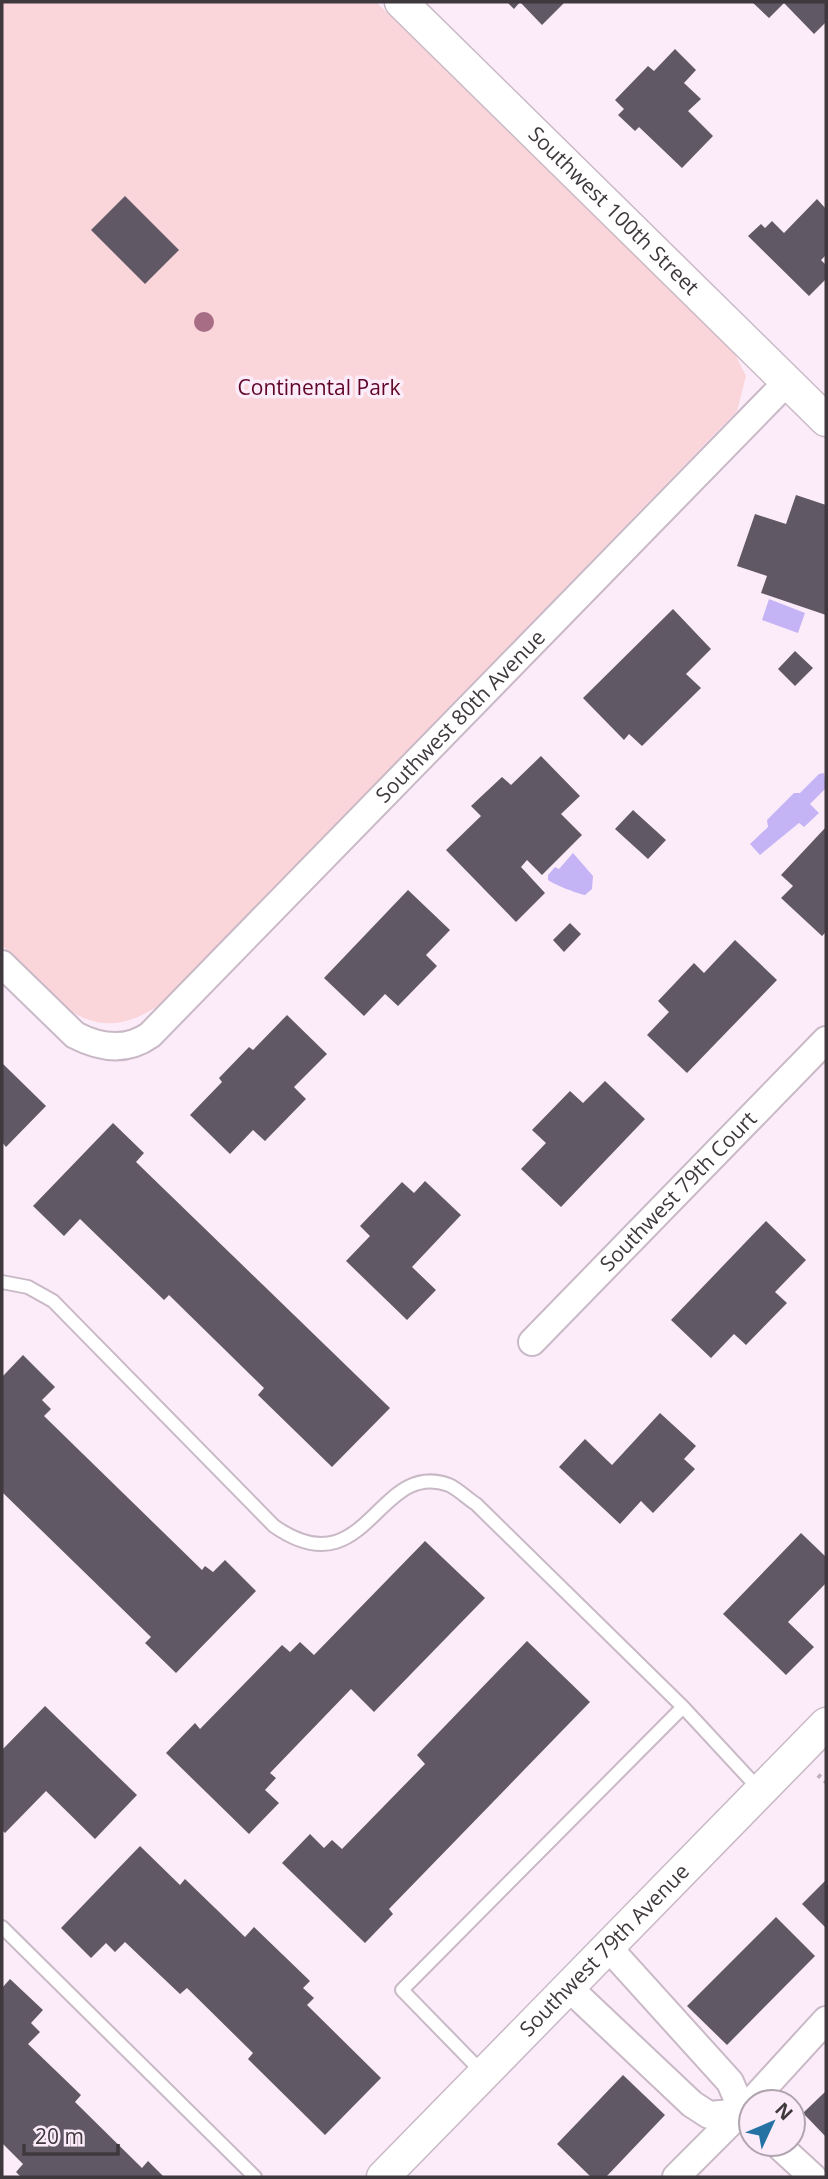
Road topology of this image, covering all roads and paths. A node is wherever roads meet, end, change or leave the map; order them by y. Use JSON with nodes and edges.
{"nodes":[{"id":1,"x":401,"y":2,"type":"edge"},
{"id":2,"x":787,"y":382,"type":"junction"},
{"id":3,"x":826,"y":420,"type":"edge"},
{"id":4,"x":2,"y":964,"type":"edge"},
{"id":5,"x":826,"y":1040,"type":"edge"},
{"id":6,"x":2,"y":1282,"type":"edge"},
{"id":7,"x":532,"y":1342,"type":"dead end"},
{"id":8,"x":683,"y":1707,"type":"junction"},
{"id":9,"x":826,"y":1724,"type":"edge"},
{"id":10,"x":760,"y":1790,"type":"junction"},
{"id":11,"x":2,"y":1927,"type":"edge"},
{"id":12,"x":607,"y":1946,"type":"junction"},
{"id":13,"x":567,"y":1986,"type":"junction"},
{"id":14,"x":826,"y":2020,"type":"edge"},
{"id":15,"x":483,"y":2073,"type":"junction"},
{"id":16,"x":767,"y":2088,"type":"edge"},
{"id":17,"x":737,"y":2092,"type":"edge"},
{"id":18,"x":737,"y":2111,"type":"edge"},
{"id":19,"x":737,"y":2120,"type":"edge"},
{"id":20,"x":792,"y":2158,"type":"edge"},
{"id":21,"x":255,"y":2177,"type":"edge"},
{"id":22,"x":383,"y":2177,"type":"edge"},
{"id":23,"x":676,"y":2177,"type":"edge"},
{"id":24,"x":813,"y":2177,"type":"edge"}],
"edges":[{"from":1,"to":2,"type":"street","name":"Southwest 100th Street"},
{"from":2,"to":3,"type":"street","name":"Southwest 100th Street"},
{"from":2,"to":4,"type":"street","name":"Southwest 80th Avenue"},
{"from":5,"to":7,"type":"street","name":"Southwest 79th Court"},
{"from":6,"to":8,"type":"lane"},
{"from":8,"to":10,"type":"lane"},
{"from":8,"to":15,"type":"lane"},
{"from":9,"to":10,"type":"street","name":"Southwest 79th Avenue"},
{"from":10,"to":12,"type":"street","name":"Southwest 79th Avenue"},
{"from":11,"to":21,"type":"lane"},
{"from":12,"to":13,"type":"street","name":"Southwest 79th Avenue"},
{"from":12,"to":17,"type":"street"},
{"from":13,"to":15,"type":"street","name":"Southwest 79th Avenue"},
{"from":13,"to":18,"type":"street"},
{"from":14,"to":16,"type":"street"},
{"from":15,"to":22,"type":"street","name":"Southwest 79th Avenue"},
{"from":19,"to":23,"type":"street"},
{"from":20,"to":24,"type":"street"}]}
